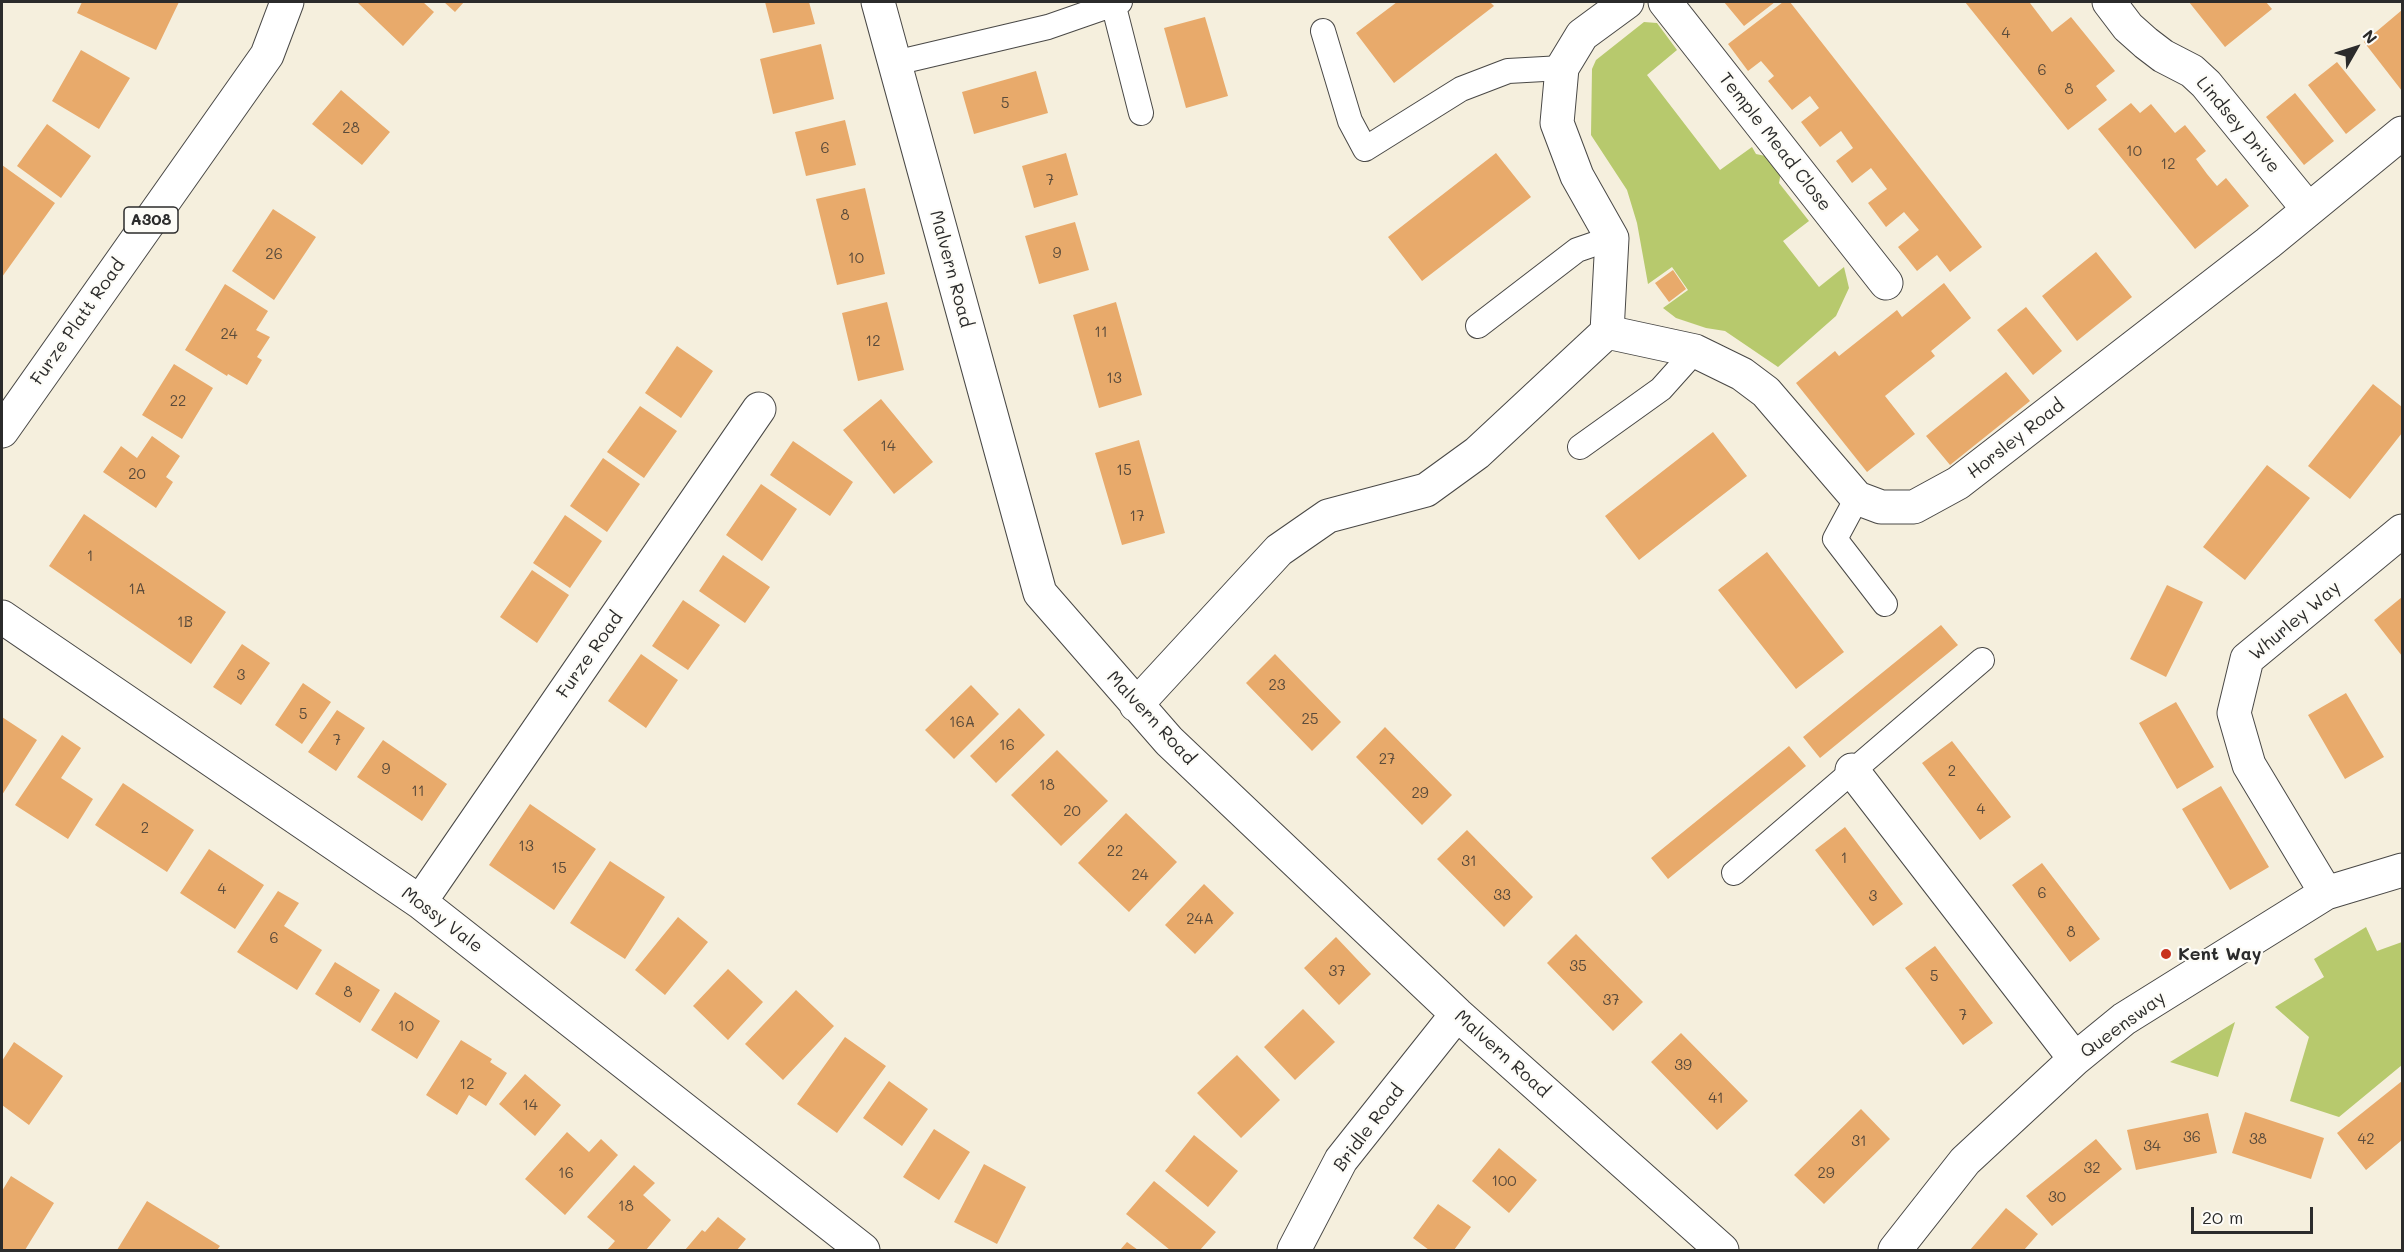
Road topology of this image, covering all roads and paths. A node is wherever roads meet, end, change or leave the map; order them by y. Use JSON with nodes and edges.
{"nodes":[{"id":1,"x":287,"y":2,"type":"edge"},
{"id":2,"x":878,"y":2,"type":"edge"},
{"id":3,"x":1117,"y":2,"type":"edge"},
{"id":4,"x":1627,"y":2,"type":"edge"},
{"id":5,"x":1665,"y":2,"type":"edge"},
{"id":6,"x":2109,"y":2,"type":"edge"},
{"id":7,"x":1323,"y":31,"type":"dead end"},
{"id":8,"x":895,"y":63,"type":"junction"},
{"id":9,"x":1562,"y":68,"type":"junction"},
{"id":10,"x":1141,"y":113,"type":"dead end"},
{"id":11,"x":2403,"y":133,"type":"edge"},
{"id":12,"x":2308,"y":209,"type":"junction"},
{"id":13,"x":1612,"y":238,"type":"junction"},
{"id":14,"x":1886,"y":282,"type":"dead end"},
{"id":15,"x":1478,"y":326,"type":"dead end"},
{"id":16,"x":1607,"y":332,"type":"junction"},
{"id":17,"x":1695,"y":351,"type":"junction"},
{"id":18,"x":759,"y":409,"type":"dead end"},
{"id":19,"x":2,"y":431,"type":"edge"},
{"id":20,"x":1580,"y":447,"type":"dead end"},
{"id":21,"x":1857,"y":498,"type":"junction"},
{"id":22,"x":2403,"y":531,"type":"edge"},
{"id":23,"x":1885,"y":604,"type":"dead end"},
{"id":24,"x":2,"y":617,"type":"edge"},
{"id":25,"x":1982,"y":660,"type":"dead end"},
{"id":26,"x":1136,"y":705,"type":"junction"},
{"id":27,"x":1852,"y":770,"type":"junction"},
{"id":28,"x":2403,"y":870,"type":"edge"},
{"id":29,"x":1734,"y":873,"type":"dead end"},
{"id":30,"x":2325,"y":893,"type":"junction"},
{"id":31,"x":420,"y":902,"type":"junction"},
{"id":32,"x":1457,"y":1014,"type":"junction"},
{"id":33,"x":2075,"y":1059,"type":"junction"},
{"id":34,"x":862,"y":1251,"type":"edge"},
{"id":35,"x":1294,"y":1251,"type":"edge"},
{"id":36,"x":1722,"y":1251,"type":"edge"},
{"id":37,"x":1895,"y":1251,"type":"edge"}],
"edges":[{"from":1,"to":19,"type":"street","name":"Furze Platt Road","number":"A308"},
{"from":2,"to":8,"type":"street","name":"Malvern Road"},
{"from":3,"to":8,"type":"lane"},
{"from":3,"to":10,"type":"lane"},
{"from":4,"to":9,"type":"street"},
{"from":5,"to":14,"type":"street","name":"Temple Mead Close"},
{"from":6,"to":12,"type":"street","name":"Lindsey Drive"},
{"from":7,"to":9,"type":"lane"},
{"from":8,"to":26,"type":"street","name":"Malvern Road"},
{"from":9,"to":13,"type":"street"},
{"from":11,"to":12,"type":"street","name":"Horsley Road"},
{"from":12,"to":21,"type":"street","name":"Horsley Road"},
{"from":13,"to":15,"type":"lane"},
{"from":13,"to":16,"type":"street"},
{"from":16,"to":17,"type":"street"},
{"from":16,"to":26,"type":"street"},
{"from":17,"to":20,"type":"lane"},
{"from":17,"to":21,"type":"street"},
{"from":18,"to":31,"type":"street","name":"Furze Road"},
{"from":21,"to":23,"type":"lane"},
{"from":22,"to":30,"type":"street","name":"Whurley Way"},
{"from":24,"to":31,"type":"street","name":"Mossy Vale"},
{"from":25,"to":27,"type":"lane"},
{"from":26,"to":32,"type":"street","name":"Malvern Road"},
{"from":27,"to":29,"type":"lane"},
{"from":27,"to":33,"type":"street"},
{"from":28,"to":30,"type":"street","name":"Queensway"},
{"from":30,"to":33,"type":"street","name":"Queensway"},
{"from":31,"to":34,"type":"street","name":"Mossy Vale"},
{"from":32,"to":35,"type":"street","name":"Bridle Road"},
{"from":32,"to":36,"type":"street","name":"Malvern Road"},
{"from":33,"to":37,"type":"street","name":"Queensway"}]}
